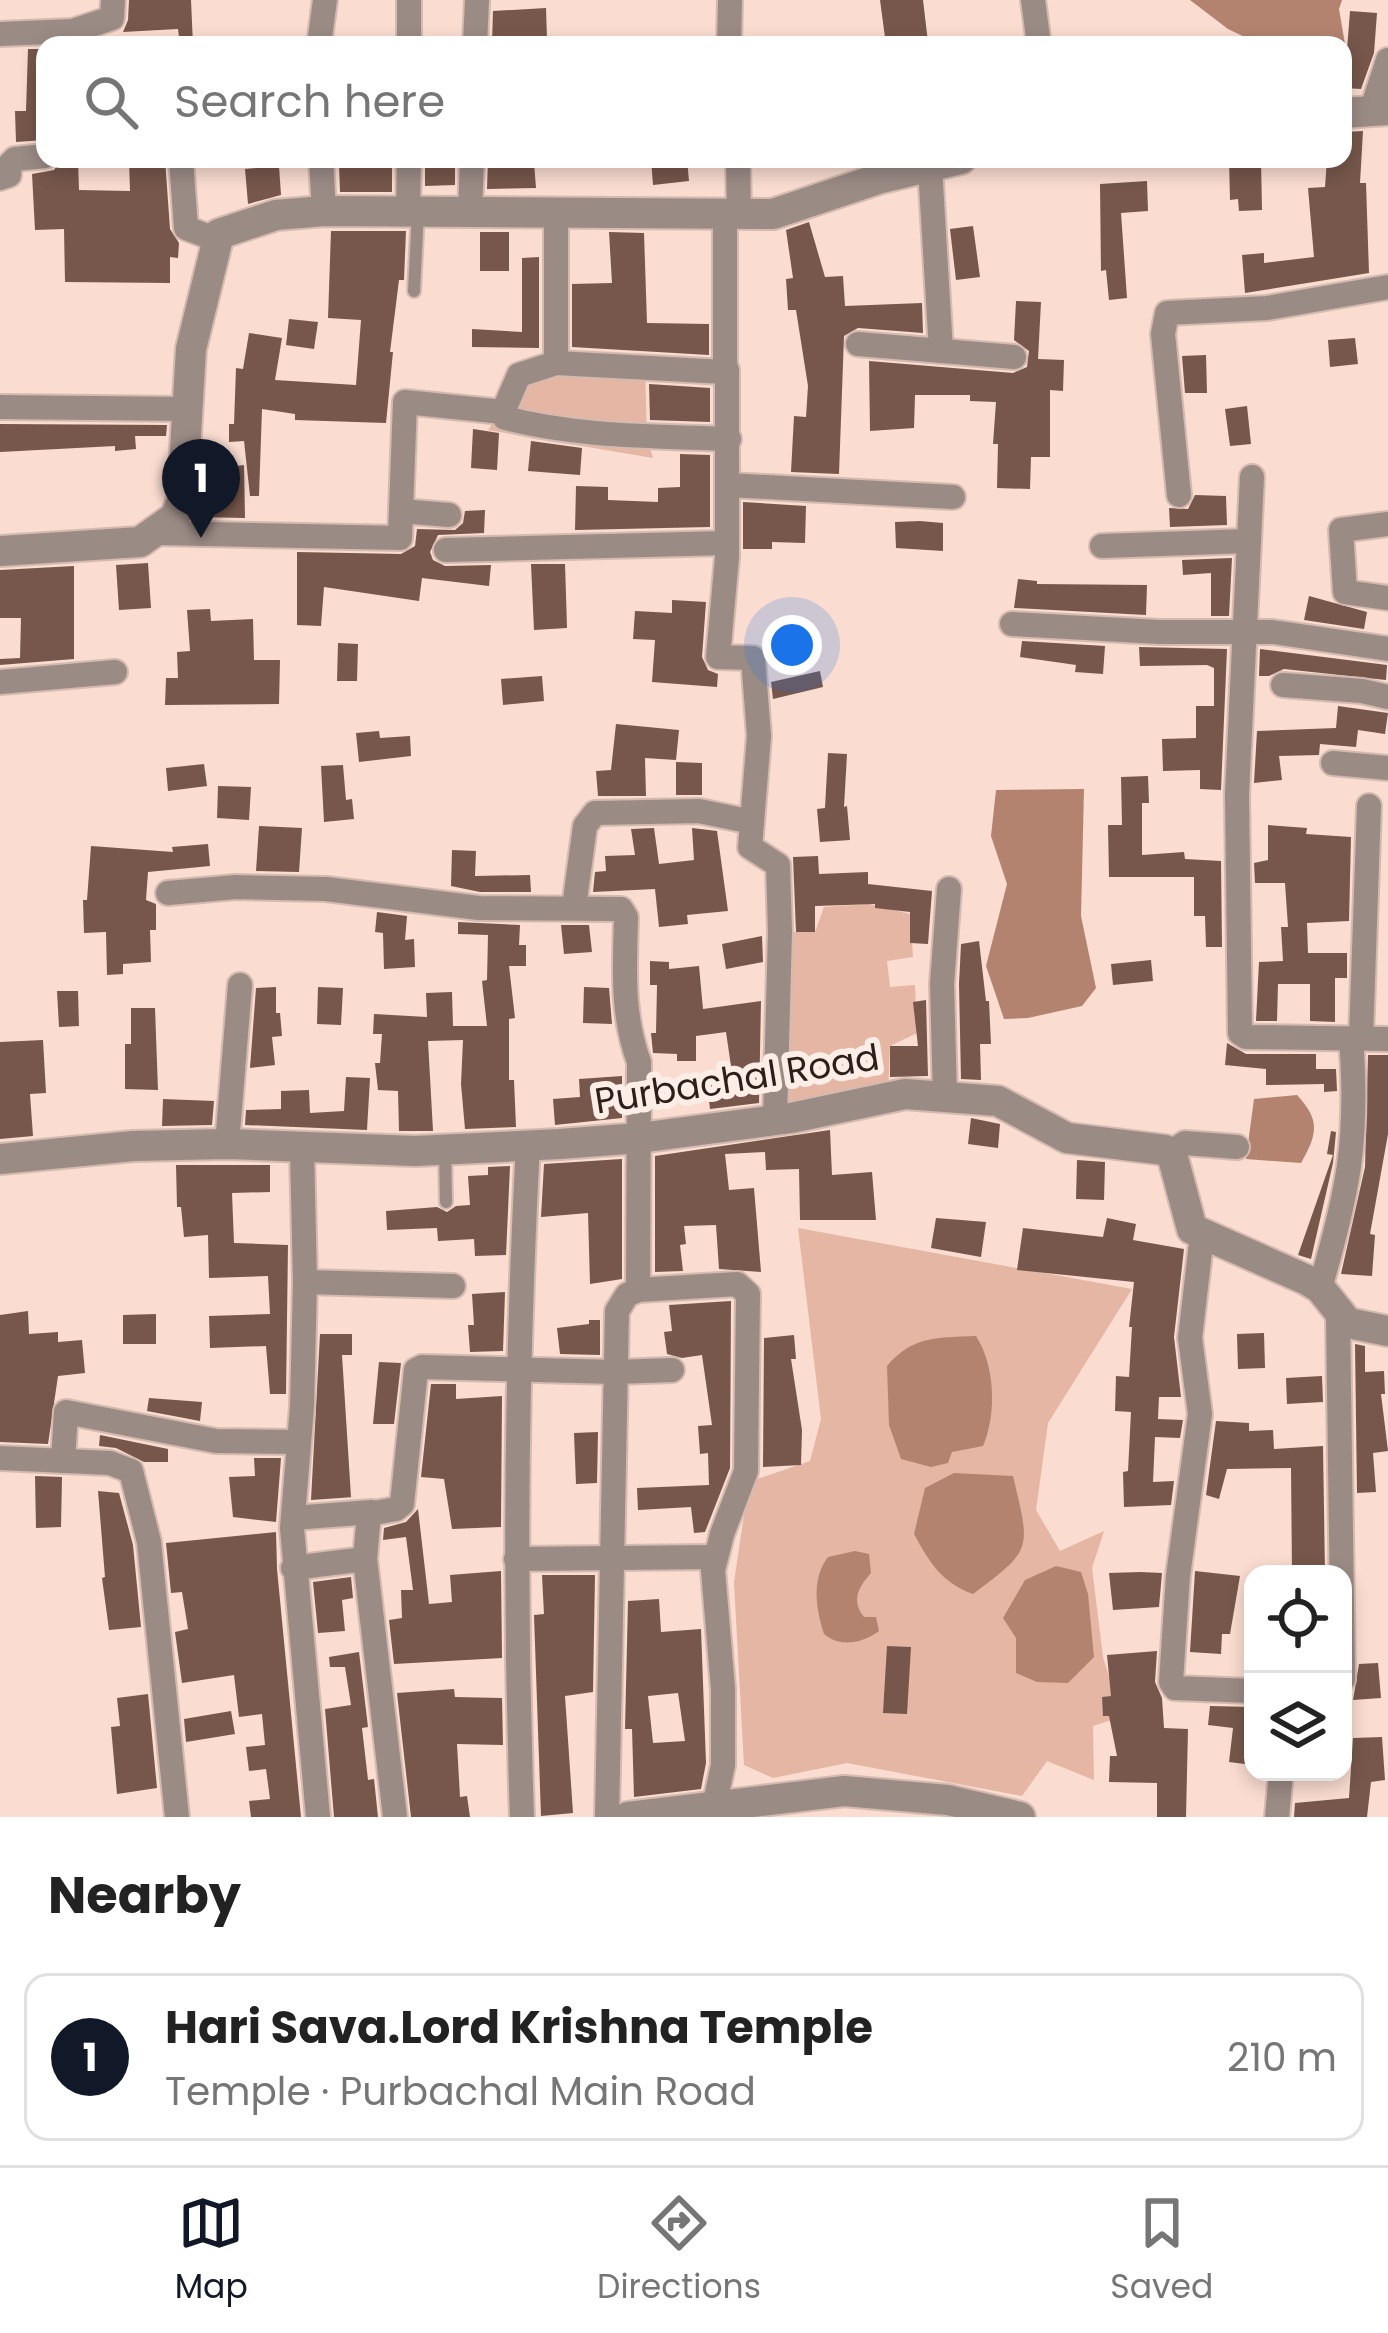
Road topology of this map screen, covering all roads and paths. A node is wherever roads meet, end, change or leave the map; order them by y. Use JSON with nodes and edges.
{"nodes":[{"id":1,"x":113,"y":0,"type":"edge"},
{"id":2,"x":325,"y":0,"type":"edge"},
{"id":3,"x":409,"y":0,"type":"edge"},
{"id":4,"x":477,"y":0,"type":"edge"},
{"id":5,"x":730,"y":0,"type":"edge"},
{"id":6,"x":1033,"y":0,"type":"edge"},
{"id":7,"x":0,"y":34,"type":"edge"},
{"id":8,"x":37,"y":36,"type":"edge"},
{"id":9,"x":78,"y":36,"type":"edge"},
{"id":10,"x":321,"y":36,"type":"edge"},
{"id":11,"x":409,"y":36,"type":"edge"},
{"id":12,"x":476,"y":36,"type":"edge"},
{"id":13,"x":729,"y":36,"type":"edge"},
{"id":14,"x":1038,"y":36,"type":"edge"},
{"id":15,"x":1388,"y":60,"type":"edge"},
{"id":16,"x":1368,"y":112,"type":"edge"},
{"id":17,"x":36,"y":157,"type":"edge"},
{"id":18,"x":182,"y":168,"type":"edge"},
{"id":19,"x":322,"y":168,"type":"edge"},
{"id":20,"x":410,"y":168,"type":"edge"},
{"id":21,"x":472,"y":168,"type":"edge"},
{"id":22,"x":738,"y":168,"type":"edge"},
{"id":23,"x":926,"y":168,"type":"edge"},
{"id":24,"x":930,"y":168,"type":"edge"},
{"id":25,"x":0,"y":178,"type":"edge"},
{"id":26,"x":413,"y":210,"type":"junction"},
{"id":27,"x":324,"y":211,"type":"junction"},
{"id":28,"x":556,"y":212,"type":"junction"},
{"id":29,"x":470,"y":213,"type":"junction"},
{"id":30,"x":732,"y":214,"type":"junction"},
{"id":31,"x":214,"y":239,"type":"junction"},
{"id":32,"x":1388,"y":287,"type":"edge"},
{"id":33,"x":414,"y":291,"type":"dead end"},
{"id":34,"x":858,"y":344,"type":"dead end"},
{"id":35,"x":941,"y":351,"type":"junction"},
{"id":36,"x":1014,"y":357,"type":"dead end"},
{"id":37,"x":556,"y":363,"type":"junction"},
{"id":38,"x":727,"y":370,"type":"junction"},
{"id":39,"x":0,"y":407,"type":"edge"},
{"id":40,"x":186,"y":409,"type":"junction"},
{"id":41,"x":503,"y":412,"type":"junction"},
{"id":42,"x":729,"y":439,"type":"junction"},
{"id":43,"x":1252,"y":477,"type":"dead end"},
{"id":44,"x":728,"y":484,"type":"junction"},
{"id":45,"x":1179,"y":495,"type":"dead end"},
{"id":46,"x":953,"y":497,"type":"dead end"},
{"id":47,"x":401,"y":511,"type":"junction"},
{"id":48,"x":449,"y":515,"type":"dead end"},
{"id":49,"x":1388,"y":524,"type":"edge"},
{"id":50,"x":158,"y":533,"type":"junction"},
{"id":51,"x":1248,"y":542,"type":"junction"},
{"id":52,"x":726,"y":543,"type":"junction"},
{"id":53,"x":1102,"y":546,"type":"dead end"},
{"id":54,"x":446,"y":550,"type":"dead end"},
{"id":55,"x":0,"y":551,"type":"edge"},
{"id":56,"x":1388,"y":598,"type":"edge"},
{"id":57,"x":1012,"y":624,"type":"dead end"},
{"id":58,"x":1244,"y":631,"type":"junction"},
{"id":59,"x":1388,"y":649,"type":"edge"},
{"id":60,"x":115,"y":672,"type":"dead end"},
{"id":61,"x":0,"y":682,"type":"edge"},
{"id":62,"x":1283,"y":685,"type":"dead end"},
{"id":63,"x":1388,"y":697,"type":"edge"},
{"id":64,"x":1334,"y":763,"type":"dead end"},
{"id":65,"x":1388,"y":768,"type":"edge"},
{"id":66,"x":1369,"y":806,"type":"dead end"},
{"id":67,"x":752,"y":822,"type":"junction"},
{"id":68,"x":949,"y":889,"type":"dead end"},
{"id":69,"x":168,"y":893,"type":"dead end"},
{"id":70,"x":574,"y":907,"type":"junction"},
{"id":71,"x":239,"y":986,"type":"dead end"},
{"id":72,"x":1356,"y":1039,"type":"junction"},
{"id":73,"x":1388,"y":1039,"type":"edge"},
{"id":74,"x":945,"y":1097,"type":"junction"},
{"id":75,"x":775,"y":1119,"type":"junction"},
{"id":76,"x":639,"y":1138,"type":"junction"},
{"id":77,"x":227,"y":1144,"type":"junction"},
{"id":78,"x":527,"y":1144,"type":"junction"},
{"id":79,"x":1237,"y":1148,"type":"dead end"},
{"id":80,"x":302,"y":1149,"type":"junction"},
{"id":81,"x":445,"y":1150,"type":"junction"},
{"id":82,"x":1170,"y":1153,"type":"junction"},
{"id":83,"x":0,"y":1159,"type":"edge"},
{"id":84,"x":446,"y":1202,"type":"dead end"},
{"id":85,"x":1202,"y":1234,"type":"junction"},
{"id":86,"x":305,"y":1282,"type":"junction"},
{"id":87,"x":453,"y":1286,"type":"dead end"},
{"id":88,"x":1320,"y":1288,"type":"junction"},
{"id":89,"x":638,"y":1290,"type":"junction"},
{"id":90,"x":1338,"y":1315,"type":"junction"},
{"id":91,"x":1388,"y":1331,"type":"edge"},
{"id":92,"x":516,"y":1370,"type":"junction"},
{"id":93,"x":672,"y":1370,"type":"dead end"},
{"id":94,"x":616,"y":1372,"type":"junction"},
{"id":95,"x":298,"y":1442,"type":"junction"},
{"id":96,"x":0,"y":1458,"type":"edge"},
{"id":97,"x":63,"y":1461,"type":"junction"},
{"id":98,"x":372,"y":1512,"type":"junction"},
{"id":99,"x":292,"y":1518,"type":"junction"},
{"id":100,"x":610,"y":1556,"type":"junction"},
{"id":101,"x":715,"y":1557,"type":"junction"},
{"id":102,"x":365,"y":1559,"type":"junction"},
{"id":103,"x":516,"y":1559,"type":"junction"},
{"id":104,"x":293,"y":1568,"type":"junction"},
{"id":105,"x":1343,"y":1673,"type":"edge"},
{"id":106,"x":1244,"y":1690,"type":"edge"},
{"id":107,"x":1280,"y":1781,"type":"edge"},
{"id":108,"x":844,"y":1804,"type":"edge"},
{"id":109,"x":711,"y":1813,"type":"edge"},
{"id":110,"x":177,"y":1817,"type":"edge"},
{"id":111,"x":318,"y":1817,"type":"edge"},
{"id":112,"x":395,"y":1817,"type":"edge"},
{"id":113,"x":522,"y":1817,"type":"edge"},
{"id":114,"x":607,"y":1817,"type":"edge"},
{"id":115,"x":628,"y":1817,"type":"edge"},
{"id":116,"x":646,"y":1817,"type":"edge"},
{"id":117,"x":1020,"y":1817,"type":"edge"},
{"id":118,"x":1277,"y":1817,"type":"edge"}],
"edges":[{"from":1,"to":9,"type":"street"},
{"from":2,"to":10,"type":"street"},
{"from":3,"to":11,"type":"street"},
{"from":4,"to":12,"type":"street"},
{"from":5,"to":13,"type":"street"},
{"from":6,"to":14,"type":"street"},
{"from":7,"to":8,"type":"street"},
{"from":15,"to":16,"type":"street"},
{"from":17,"to":25,"type":"street"},
{"from":18,"to":31,"type":"street"},
{"from":19,"to":27,"type":"street"},
{"from":20,"to":26,"type":"street"},
{"from":21,"to":29,"type":"street"},
{"from":22,"to":30,"type":"street"},
{"from":23,"to":30,"type":"street"},
{"from":24,"to":35,"type":"street"},
{"from":26,"to":27,"type":"street"},
{"from":26,"to":29,"type":"street"},
{"from":26,"to":33,"type":"lane"},
{"from":27,"to":31,"type":"street"},
{"from":28,"to":29,"type":"street"},
{"from":28,"to":30,"type":"street"},
{"from":28,"to":37,"type":"street"},
{"from":30,"to":38,"type":"street"},
{"from":31,"to":40,"type":"street"},
{"from":32,"to":45,"type":"street"},
{"from":34,"to":35,"type":"street"},
{"from":35,"to":36,"type":"street"},
{"from":37,"to":38,"type":"street"},
{"from":37,"to":41,"type":"street"},
{"from":38,"to":42,"type":"street"},
{"from":39,"to":40,"type":"street"},
{"from":40,"to":50,"type":"street"},
{"from":41,"to":42,"type":"street"},
{"from":41,"to":47,"type":"street"},
{"from":42,"to":44,"type":"street"},
{"from":43,"to":51,"type":"street"},
{"from":44,"to":46,"type":"street"},
{"from":44,"to":52,"type":"street"},
{"from":47,"to":48,"type":"street"},
{"from":47,"to":50,"type":"street"},
{"from":49,"to":56,"type":"street"},
{"from":50,"to":55,"type":"street"},
{"from":51,"to":53,"type":"street"},
{"from":51,"to":58,"type":"street"},
{"from":52,"to":54,"type":"street"},
{"from":52,"to":67,"type":"street"},
{"from":57,"to":58,"type":"street"},
{"from":58,"to":59,"type":"street"},
{"from":58,"to":72,"type":"street"},
{"from":60,"to":61,"type":"street"},
{"from":62,"to":63,"type":"street"},
{"from":64,"to":65,"type":"street"},
{"from":66,"to":72,"type":"street"},
{"from":67,"to":70,"type":"street"},
{"from":67,"to":75,"type":"street"},
{"from":68,"to":74,"type":"street"},
{"from":69,"to":70,"type":"street"},
{"from":70,"to":76,"type":"street"},
{"from":71,"to":77,"type":"street"},
{"from":72,"to":73,"type":"street"},
{"from":72,"to":88,"type":"street"},
{"from":74,"to":75,"type":"street","name":"Purbachal Road"},
{"from":74,"to":82,"type":"street","name":"Purbachal Road"},
{"from":75,"to":76,"type":"street","name":"Purbachal Road"},
{"from":76,"to":78,"type":"street","name":"Purbachal Road"},
{"from":76,"to":89,"type":"street"},
{"from":77,"to":80,"type":"street","name":"Purbachal Road"},
{"from":77,"to":83,"type":"street","name":"Purbachal Road"},
{"from":78,"to":81,"type":"street","name":"Purbachal Road"},
{"from":78,"to":92,"type":"street"},
{"from":79,"to":82,"type":"street"},
{"from":80,"to":81,"type":"street","name":"Purbachal Road"},
{"from":80,"to":86,"type":"street"},
{"from":81,"to":84,"type":"lane"},
{"from":82,"to":85,"type":"street"},
{"from":85,"to":88,"type":"street"},
{"from":85,"to":106,"type":"street"},
{"from":86,"to":87,"type":"street"},
{"from":86,"to":95,"type":"street"},
{"from":88,"to":90,"type":"street"},
{"from":89,"to":94,"type":"street"},
{"from":89,"to":101,"type":"street"},
{"from":90,"to":91,"type":"street"},
{"from":90,"to":105,"type":"street"},
{"from":92,"to":94,"type":"street"},
{"from":92,"to":98,"type":"street"},
{"from":92,"to":103,"type":"street"},
{"from":93,"to":94,"type":"street"},
{"from":94,"to":100,"type":"street"},
{"from":95,"to":97,"type":"street"},
{"from":95,"to":99,"type":"street"},
{"from":96,"to":97,"type":"street"},
{"from":97,"to":110,"type":"street"},
{"from":98,"to":99,"type":"street"},
{"from":98,"to":102,"type":"street"},
{"from":99,"to":104,"type":"street"},
{"from":100,"to":101,"type":"street"},
{"from":100,"to":103,"type":"street"},
{"from":100,"to":114,"type":"street"},
{"from":101,"to":109,"type":"street"},
{"from":102,"to":104,"type":"street"},
{"from":102,"to":112,"type":"street"},
{"from":103,"to":113,"type":"street"},
{"from":104,"to":111,"type":"street"},
{"from":107,"to":118,"type":"street"},
{"from":108,"to":109,"type":"street"},
{"from":108,"to":117,"type":"street"},
{"from":109,"to":116,"type":"street"},
{"from":115,"to":116,"type":"street"}]}
